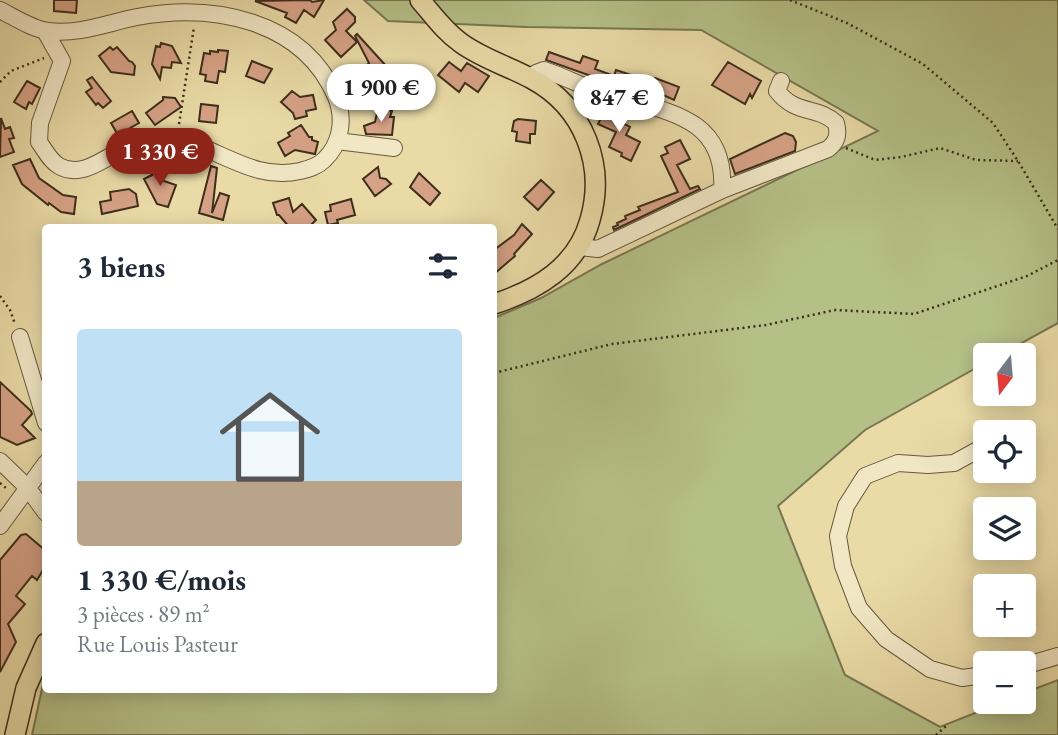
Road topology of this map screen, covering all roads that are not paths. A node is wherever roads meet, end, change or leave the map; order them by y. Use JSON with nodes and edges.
{"nodes":[{"id":1,"x":420,"y":0,"type":"edge"},
{"id":2,"x":0,"y":10,"type":"edge"},
{"id":3,"x":44,"y":31,"type":"junction"},
{"id":4,"x":533,"y":79,"type":"junction"},
{"id":5,"x":780,"y":80,"type":"dead end"},
{"id":6,"x":337,"y":141,"type":"junction"},
{"id":7,"x":394,"y":148,"type":"dead end"},
{"id":8,"x":722,"y":190,"type":"junction"},
{"id":9,"x":580,"y":247,"type":"junction"},
{"id":10,"x":497,"y":303,"type":"edge"},
{"id":11,"x":19,"y":337,"type":"road end"},
{"id":12,"x":42,"y":410,"type":"edge"},
{"id":13,"x":973,"y":453,"type":"edge"},
{"id":14,"x":0,"y":461,"type":"edge"},
{"id":15,"x":42,"y":468,"type":"edge"},
{"id":16,"x":27,"y":486,"type":"junction"},
{"id":17,"x":42,"y":507,"type":"edge"},
{"id":18,"x":0,"y":527,"type":"edge"},
{"id":19,"x":42,"y":652,"type":"edge"},
{"id":20,"x":1058,"y":656,"type":"edge"},
{"id":21,"x":1036,"y":662,"type":"edge"},
{"id":22,"x":973,"y":677,"type":"edge"},
{"id":23,"x":15,"y":735,"type":"edge"}],
"edges":[{"from":1,"to":4,"type":"main road"},
{"from":2,"to":3,"type":"street"},
{"from":3,"to":6,"type":"street"},
{"from":3,"to":6,"type":"street"},
{"from":4,"to":8,"type":"street"},
{"from":4,"to":9,"type":"main road"},
{"from":5,"to":8,"type":"street"},
{"from":6,"to":7,"type":"street"},
{"from":8,"to":9,"type":"street"},
{"from":9,"to":10,"type":"main road"},
{"from":11,"to":12,"type":"street"},
{"from":13,"to":22,"type":"street"},
{"from":14,"to":16,"type":"street"},
{"from":15,"to":16,"type":"street"},
{"from":16,"to":17,"type":"street"},
{"from":16,"to":18,"type":"street"},
{"from":19,"to":23,"type":"main road"},
{"from":20,"to":21,"type":"street"}]}
